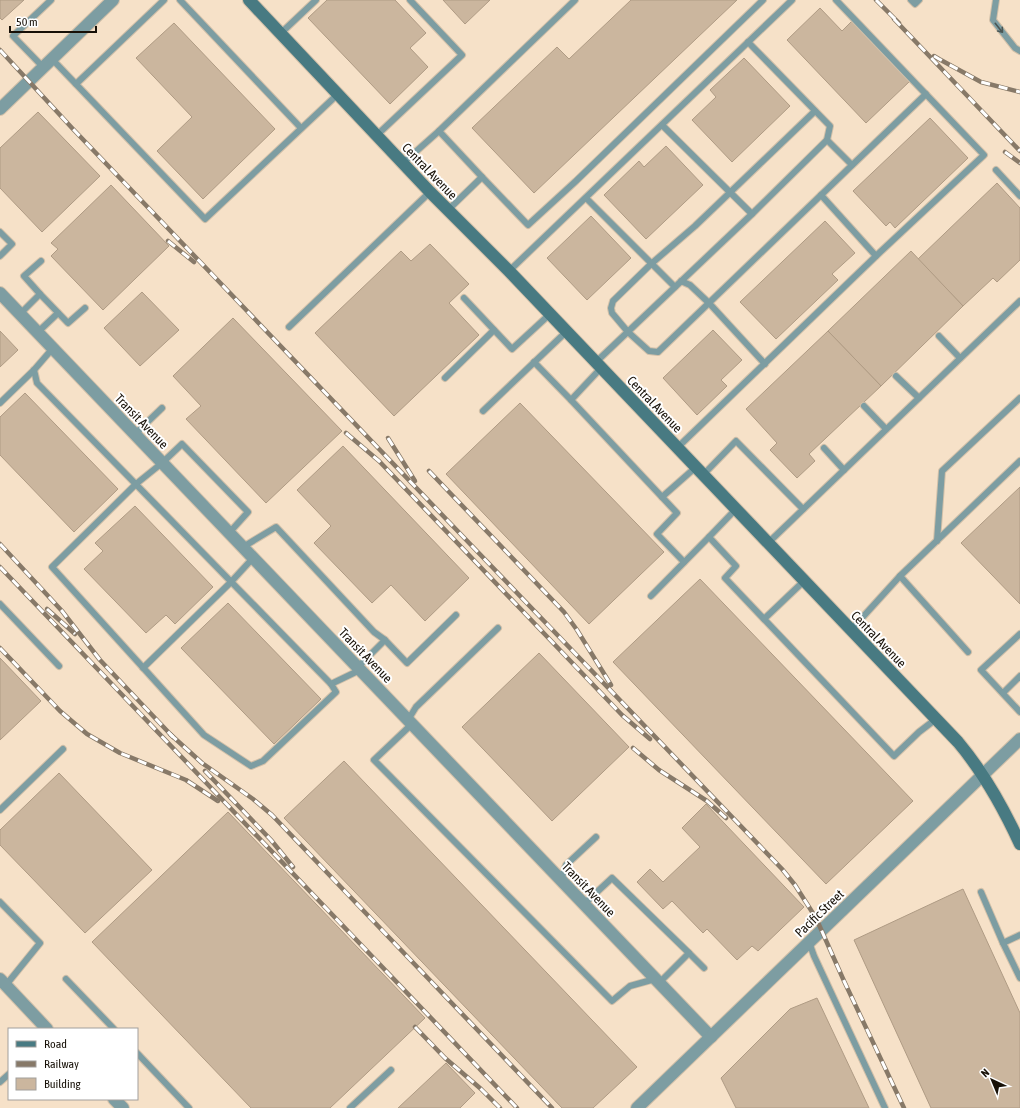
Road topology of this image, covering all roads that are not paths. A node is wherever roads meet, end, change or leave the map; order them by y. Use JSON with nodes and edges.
{"nodes":[{"id":1,"x":51,"y":0,"type":"edge"},
{"id":2,"x":113,"y":0,"type":"edge"},
{"id":3,"x":164,"y":0,"type":"edge"},
{"id":4,"x":180,"y":0,"type":"edge"},
{"id":5,"x":249,"y":0,"type":"edge"},
{"id":6,"x":316,"y":0,"type":"edge"},
{"id":7,"x":410,"y":0,"type":"edge"},
{"id":8,"x":575,"y":0,"type":"edge"},
{"id":9,"x":763,"y":0,"type":"edge"},
{"id":10,"x":792,"y":0,"type":"edge"},
{"id":11,"x":836,"y":0,"type":"edge"},
{"id":12,"x":911,"y":0,"type":"edge"},
{"id":13,"x":919,"y":0,"type":"edge"},
{"id":14,"x":996,"y":0,"type":"edge"},
{"id":15,"x":281,"y":33,"type":"junction"},
{"id":16,"x":748,"y":42,"type":"junction"},
{"id":17,"x":1020,"y":51,"type":"edge"},
{"id":18,"x":47,"y":63,"type":"junction"},
{"id":19,"x":76,"y":84,"type":"junction"},
{"id":20,"x":338,"y":94,"type":"junction"},
{"id":21,"x":926,"y":94,"type":"junction"},
{"id":22,"x":0,"y":109,"type":"edge"},
{"id":23,"x":815,"y":111,"type":"junction"},
{"id":24,"x":662,"y":125,"type":"junction"},
{"id":25,"x":301,"y":128,"type":"junction"},
{"id":26,"x":439,"y":130,"type":"junction"},
{"id":27,"x":376,"y":135,"type":"junction"},
{"id":28,"x":827,"y":140,"type":"junction"},
{"id":29,"x":403,"y":163,"type":"junction"},
{"id":30,"x":852,"y":165,"type":"junction"},
{"id":31,"x":996,"y":170,"type":"dead end"},
{"id":32,"x":482,"y":176,"type":"junction"},
{"id":33,"x":430,"y":192,"type":"junction"},
{"id":34,"x":730,"y":193,"type":"junction"},
{"id":35,"x":821,"y":195,"type":"junction"},
{"id":36,"x":1020,"y":196,"type":"edge"},
{"id":37,"x":586,"y":198,"type":"junction"},
{"id":38,"x":448,"y":210,"type":"junction"},
{"id":39,"x":752,"y":214,"type":"junction"},
{"id":40,"x":0,"y":232,"type":"edge"},
{"id":41,"x":0,"y":256,"type":"edge"},
{"id":42,"x":876,"y":256,"type":"junction"},
{"id":43,"x":41,"y":261,"type":"dead end"},
{"id":44,"x":651,"y":264,"type":"junction"},
{"id":45,"x":509,"y":271,"type":"junction"},
{"id":46,"x":681,"y":281,"type":"junction"},
{"id":47,"x":675,"y":287,"type":"junction"},
{"id":48,"x":0,"y":293,"type":"edge"},
{"id":49,"x":40,"y":294,"type":"junction"},
{"id":50,"x":464,"y":298,"type":"dead end"},
{"id":51,"x":1020,"y":301,"type":"edge"},
{"id":52,"x":709,"y":303,"type":"junction"},
{"id":53,"x":85,"y":308,"type":"dead end"},
{"id":54,"x":58,"y":313,"type":"junction"},
{"id":55,"x":20,"y":314,"type":"junction"},
{"id":56,"x":550,"y":314,"type":"junction"},
{"id":57,"x":289,"y":327,"type":"dead end"},
{"id":58,"x":494,"y":330,"type":"junction"},
{"id":59,"x":38,"y":332,"type":"junction"},
{"id":60,"x":566,"y":332,"type":"junction"},
{"id":61,"x":628,"y":332,"type":"junction"},
{"id":62,"x":939,"y":336,"type":"dead end"},
{"id":63,"x":53,"y":348,"type":"junction"},
{"id":64,"x":960,"y":358,"type":"junction"},
{"id":65,"x":534,"y":362,"type":"junction"},
{"id":66,"x":765,"y":364,"type":"junction"},
{"id":67,"x":599,"y":365,"type":"junction"},
{"id":68,"x":34,"y":370,"type":"junction"},
{"id":69,"x":896,"y":376,"type":"dead end"},
{"id":70,"x":445,"y":378,"type":"dead end"},
{"id":71,"x":919,"y":398,"type":"junction"},
{"id":72,"x":1020,"y":398,"type":"edge"},
{"id":73,"x":571,"y":400,"type":"junction"},
{"id":74,"x":0,"y":403,"type":"edge"},
{"id":75,"x":864,"y":406,"type":"dead end"},
{"id":76,"x":162,"y":408,"type":"dead end"},
{"id":77,"x":483,"y":411,"type":"dead end"},
{"id":78,"x":886,"y":429,"type":"junction"},
{"id":79,"x":135,"y":434,"type":"junction"},
{"id":80,"x":677,"y":448,"type":"junction"},
{"id":81,"x":824,"y":448,"type":"dead end"},
{"id":82,"x":1020,"y":461,"type":"edge"},
{"id":83,"x":162,"y":464,"type":"junction"},
{"id":84,"x":844,"y":470,"type":"junction"},
{"id":85,"x":699,"y":471,"type":"junction"},
{"id":86,"x":136,"y":484,"type":"junction"},
{"id":87,"x":662,"y":497,"type":"junction"},
{"id":88,"x":736,"y":509,"type":"junction"},
{"id":89,"x":803,"y":509,"type":"junction"},
{"id":90,"x":229,"y":532,"type":"junction"},
{"id":91,"x":709,"y":537,"type":"junction"},
{"id":92,"x":937,"y":541,"type":"junction"},
{"id":93,"x":768,"y":543,"type":"junction"},
{"id":94,"x":243,"y":547,"type":"junction"},
{"id":95,"x":253,"y":558,"type":"junction"},
{"id":96,"x":684,"y":562,"type":"junction"},
{"id":97,"x":900,"y":576,"type":"junction"},
{"id":98,"x":804,"y":581,"type":"junction"},
{"id":99,"x":231,"y":582,"type":"junction"},
{"id":100,"x":651,"y":596,"type":"dead end"},
{"id":101,"x":0,"y":604,"type":"edge"},
{"id":102,"x":456,"y":615,"type":"dead end"},
{"id":103,"x":764,"y":619,"type":"junction"},
{"id":104,"x":498,"y":628,"type":"dead end"},
{"id":105,"x":851,"y":630,"type":"junction"},
{"id":106,"x":1020,"y":634,"type":"edge"},
{"id":107,"x":385,"y":640,"type":"junction"},
{"id":108,"x":968,"y":652,"type":"dead end"},
{"id":109,"x":59,"y":666,"type":"dead end"},
{"id":110,"x":143,"y":668,"type":"junction"},
{"id":111,"x":359,"y":668,"type":"junction"},
{"id":112,"x":1020,"y":676,"type":"edge"},
{"id":113,"x":331,"y":684,"type":"junction"},
{"id":114,"x":1002,"y":693,"type":"junction"},
{"id":115,"x":1020,"y":712,"type":"edge"},
{"id":116,"x":936,"y":719,"type":"junction"},
{"id":117,"x":410,"y":722,"type":"junction"},
{"id":118,"x":1020,"y":739,"type":"edge"},
{"id":119,"x":63,"y":749,"type":"dead end"},
{"id":120,"x":983,"y":774,"type":"junction"},
{"id":121,"x":0,"y":810,"type":"edge"},
{"id":122,"x":596,"y":837,"type":"dead end"},
{"id":123,"x":1020,"y":844,"type":"edge"},
{"id":124,"x":561,"y":880,"type":"junction"},
{"id":125,"x":981,"y":892,"type":"dead end"},
{"id":126,"x":0,"y":902,"type":"edge"},
{"id":127,"x":584,"y":904,"type":"junction"},
{"id":128,"x":1020,"y":935,"type":"edge"},
{"id":129,"x":809,"y":942,"type":"junction"},
{"id":130,"x":1003,"y":943,"type":"junction"},
{"id":131,"x":689,"y":953,"type":"junction"},
{"id":132,"x":704,"y":968,"type":"dead end"},
{"id":133,"x":1020,"y":978,"type":"edge"},
{"id":134,"x":66,"y":979,"type":"dead end"},
{"id":135,"x":657,"y":981,"type":"junction"},
{"id":136,"x":3,"y":982,"type":"edge"},
{"id":137,"x":46,"y":1028,"type":"edge"},
{"id":138,"x":113,"y":1028,"type":"edge"},
{"id":139,"x":711,"y":1037,"type":"junction"},
{"id":140,"x":138,"y":1055,"type":"edge"},
{"id":141,"x":391,"y":1070,"type":"dead end"},
{"id":142,"x":8,"y":1075,"type":"edge"},
{"id":143,"x":0,"y":1082,"type":"edge"},
{"id":144,"x":115,"y":1100,"type":"edge"},
{"id":145,"x":123,"y":1108,"type":"edge"},
{"id":146,"x":189,"y":1108,"type":"edge"},
{"id":147,"x":350,"y":1108,"type":"edge"},
{"id":148,"x":637,"y":1108,"type":"edge"},
{"id":149,"x":885,"y":1108,"type":"edge"}],
"edges":[{"from":1,"to":18,"type":"lane"},
{"from":2,"to":18,"type":"street"},
{"from":3,"to":19,"type":"lane"},
{"from":4,"to":25,"type":"lane"},
{"from":5,"to":15,"type":"street","name":"Central Avenue"},
{"from":6,"to":15,"type":"lane"},
{"from":7,"to":27,"type":"lane"},
{"from":8,"to":26,"type":"lane"},
{"from":9,"to":32,"type":"lane"},
{"from":10,"to":16,"type":"lane"},
{"from":11,"to":21,"type":"lane"},
{"from":12,"to":13,"type":"lane"},
{"from":14,"to":17,"type":"lane","one_way":true},
{"from":15,"to":20,"type":"street","name":"Central Avenue"},
{"from":16,"to":23,"type":"lane"},
{"from":16,"to":24,"type":"lane"},
{"from":18,"to":19,"type":"lane"},
{"from":18,"to":22,"type":"street"},
{"from":19,"to":25,"type":"lane"},
{"from":20,"to":25,"type":"lane"},
{"from":20,"to":27,"type":"street","name":"Central Avenue"},
{"from":21,"to":30,"type":"lane"},
{"from":21,"to":42,"type":"lane"},
{"from":23,"to":28,"type":"lane"},
{"from":23,"to":34,"type":"lane"},
{"from":24,"to":34,"type":"lane"},
{"from":24,"to":37,"type":"lane"},
{"from":26,"to":29,"type":"lane"},
{"from":26,"to":32,"type":"lane"},
{"from":27,"to":29,"type":"street","name":"Central Avenue"},
{"from":28,"to":30,"type":"lane"},
{"from":28,"to":39,"type":"lane"},
{"from":29,"to":33,"type":"street","name":"Central Avenue"},
{"from":30,"to":35,"type":"lane"},
{"from":31,"to":36,"type":"lane"},
{"from":32,"to":38,"type":"lane"},
{"from":33,"to":38,"type":"street","name":"Central Avenue"},
{"from":33,"to":57,"type":"lane"},
{"from":34,"to":39,"type":"lane"},
{"from":34,"to":44,"type":"lane"},
{"from":35,"to":42,"type":"lane"},
{"from":35,"to":52,"type":"lane"},
{"from":37,"to":44,"type":"lane"},
{"from":37,"to":45,"type":"lane"},
{"from":38,"to":45,"type":"street","name":"Central Avenue"},
{"from":39,"to":46,"type":"lane"},
{"from":40,"to":41,"type":"lane"},
{"from":42,"to":66,"type":"lane"},
{"from":43,"to":49,"type":"lane"},
{"from":44,"to":47,"type":"lane"},
{"from":44,"to":61,"type":"lane"},
{"from":45,"to":56,"type":"street","name":"Central Avenue"},
{"from":46,"to":47,"type":"lane"},
{"from":46,"to":52,"type":"lane"},
{"from":47,"to":61,"type":"lane"},
{"from":48,"to":55,"type":"street","name":"Transit Avenue"},
{"from":49,"to":54,"type":"lane"},
{"from":49,"to":55,"type":"lane"},
{"from":50,"to":58,"type":"lane"},
{"from":51,"to":64,"type":"lane"},
{"from":52,"to":61,"type":"lane"},
{"from":52,"to":66,"type":"lane"},
{"from":53,"to":54,"type":"lane"},
{"from":54,"to":59,"type":"lane"},
{"from":55,"to":59,"type":"street","name":"Transit Avenue"},
{"from":56,"to":58,"type":"lane"},
{"from":56,"to":60,"type":"street","name":"Central Avenue"},
{"from":58,"to":70,"type":"lane"},
{"from":59,"to":63,"type":"street","name":"Transit Avenue"},
{"from":60,"to":65,"type":"lane"},
{"from":60,"to":67,"type":"street","name":"Central Avenue"},
{"from":61,"to":67,"type":"lane"},
{"from":62,"to":64,"type":"lane"},
{"from":63,"to":68,"type":"lane"},
{"from":63,"to":79,"type":"street","name":"Transit Avenue"},
{"from":64,"to":71,"type":"lane"},
{"from":65,"to":73,"type":"lane"},
{"from":65,"to":77,"type":"lane"},
{"from":66,"to":80,"type":"lane"},
{"from":67,"to":73,"type":"lane"},
{"from":67,"to":80,"type":"street","name":"Central Avenue"},
{"from":68,"to":74,"type":"lane"},
{"from":68,"to":86,"type":"lane"},
{"from":69,"to":71,"type":"lane"},
{"from":71,"to":78,"type":"lane"},
{"from":72,"to":92,"type":"lane"},
{"from":73,"to":87,"type":"lane"},
{"from":75,"to":78,"type":"lane"},
{"from":76,"to":79,"type":"lane"},
{"from":78,"to":84,"type":"lane"},
{"from":79,"to":83,"type":"street","name":"Transit Avenue"},
{"from":80,"to":85,"type":"street","name":"Central Avenue"},
{"from":81,"to":84,"type":"lane"},
{"from":82,"to":92,"type":"lane"},
{"from":83,"to":86,"type":"lane"},
{"from":83,"to":90,"type":"street","name":"Transit Avenue"},
{"from":83,"to":90,"type":"lane"},
{"from":84,"to":89,"type":"lane"},
{"from":85,"to":87,"type":"lane"},
{"from":85,"to":88,"type":"street","name":"Central Avenue"},
{"from":85,"to":89,"type":"lane"},
{"from":86,"to":99,"type":"lane"},
{"from":86,"to":110,"type":"lane"},
{"from":87,"to":96,"type":"lane"},
{"from":88,"to":91,"type":"lane"},
{"from":88,"to":93,"type":"street","name":"Central Avenue"},
{"from":89,"to":93,"type":"lane"},
{"from":90,"to":94,"type":"street","name":"Transit Avenue"},
{"from":91,"to":96,"type":"lane"},
{"from":91,"to":103,"type":"lane"},
{"from":92,"to":97,"type":"lane"},
{"from":93,"to":98,"type":"street","name":"Central Avenue"},
{"from":94,"to":95,"type":"street","name":"Transit Avenue"},
{"from":94,"to":107,"type":"lane"},
{"from":95,"to":99,"type":"lane"},
{"from":95,"to":111,"type":"street","name":"Transit Avenue"},
{"from":96,"to":100,"type":"lane"},
{"from":97,"to":105,"type":"lane"},
{"from":97,"to":108,"type":"lane"},
{"from":98,"to":103,"type":"lane"},
{"from":98,"to":105,"type":"street","name":"Central Avenue"},
{"from":99,"to":110,"type":"lane"},
{"from":99,"to":113,"type":"lane"},
{"from":101,"to":109,"type":"lane"},
{"from":102,"to":107,"type":"lane"},
{"from":103,"to":116,"type":"lane"},
{"from":104,"to":117,"type":"lane"},
{"from":105,"to":116,"type":"street","name":"Central Avenue"},
{"from":106,"to":114,"type":"lane"},
{"from":107,"to":111,"type":"lane"},
{"from":110,"to":113,"type":"lane"},
{"from":111,"to":113,"type":"lane"},
{"from":111,"to":117,"type":"street","name":"Transit Avenue"},
{"from":112,"to":114,"type":"lane"},
{"from":114,"to":115,"type":"lane"},
{"from":116,"to":120,"type":"street","name":"Central Avenue"},
{"from":117,"to":124,"type":"street","name":"Transit Avenue"},
{"from":117,"to":135,"type":"lane"},
{"from":118,"to":120,"type":"street","name":"Pacific Street"},
{"from":119,"to":121,"type":"lane"},
{"from":120,"to":123,"type":"street","name":"Central Avenue"},
{"from":120,"to":129,"type":"street","name":"Pacific Street"},
{"from":122,"to":124,"type":"lane"},
{"from":124,"to":127,"type":"street","name":"Transit Avenue"},
{"from":125,"to":130,"type":"lane"},
{"from":126,"to":136,"type":"lane"},
{"from":127,"to":131,"type":"lane"},
{"from":127,"to":135,"type":"street","name":"Transit Avenue"},
{"from":128,"to":130,"type":"lane"},
{"from":129,"to":139,"type":"street","name":"Pacific Street"},
{"from":129,"to":149,"type":"lane"},
{"from":130,"to":133,"type":"lane"},
{"from":131,"to":132,"type":"lane"},
{"from":131,"to":135,"type":"lane"},
{"from":134,"to":138,"type":"lane"},
{"from":135,"to":139,"type":"street","name":"Transit Avenue"},
{"from":136,"to":137,"type":"street"},
{"from":139,"to":148,"type":"street","name":"Pacific Street"},
{"from":140,"to":146,"type":"lane"},
{"from":141,"to":147,"type":"lane"},
{"from":142,"to":143,"type":"lane"},
{"from":144,"to":145,"type":"street"}]}
